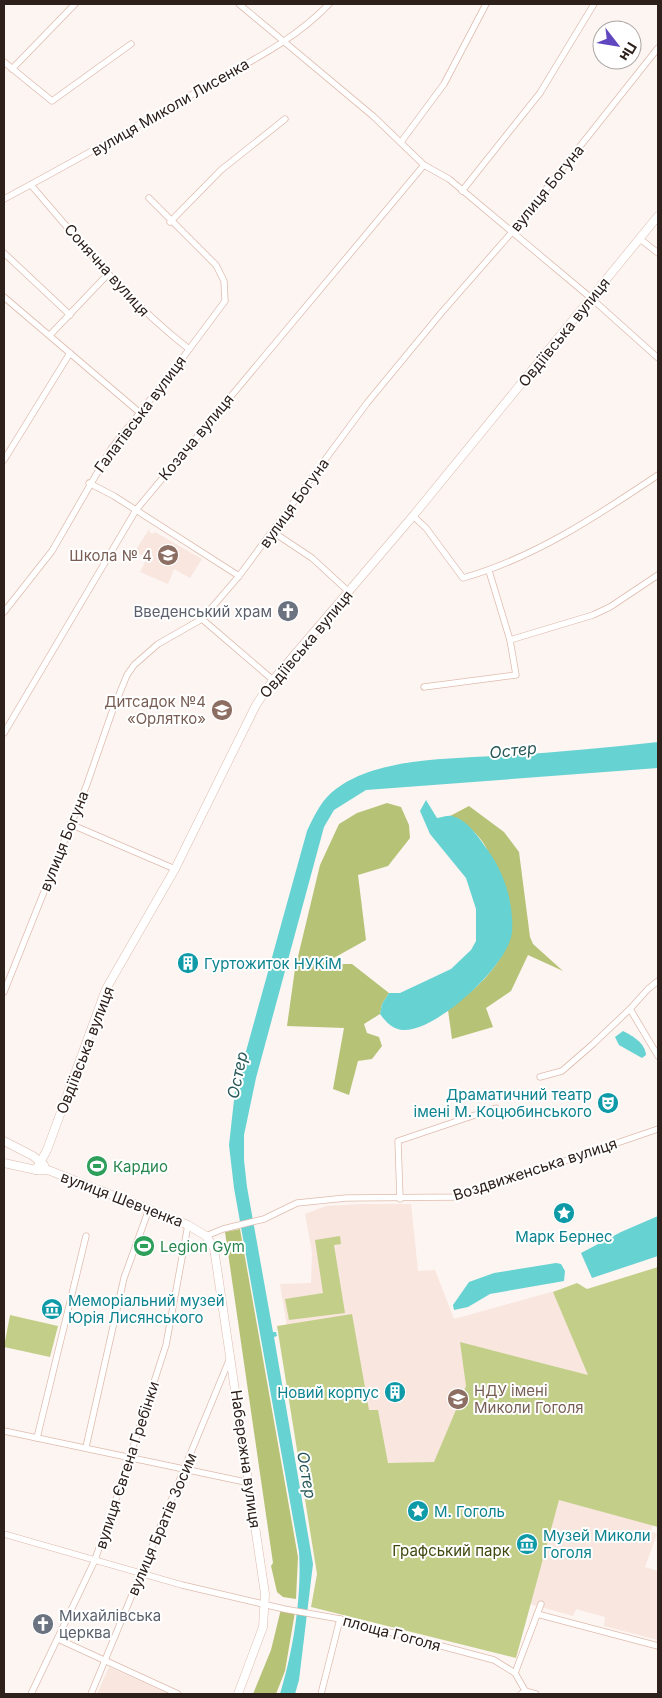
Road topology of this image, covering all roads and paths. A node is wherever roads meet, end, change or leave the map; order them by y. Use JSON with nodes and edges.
{"nodes":[{"id":1,"x":74,"y":4,"type":"edge"},
{"id":2,"x":239,"y":4,"type":"edge"},
{"id":3,"x":329,"y":4,"type":"edge"},
{"id":4,"x":486,"y":4,"type":"edge"},
{"id":5,"x":594,"y":4,"type":"edge"},
{"id":6,"x":285,"y":42,"type":"junction"},
{"id":7,"x":131,"y":44,"type":"dead end"},
{"id":8,"x":658,"y":48,"type":"edge"},
{"id":9,"x":4,"y":62,"type":"edge"},
{"id":10,"x":12,"y":69,"type":"junction"},
{"id":11,"x":285,"y":120,"type":"dead end"},
{"id":12,"x":400,"y":142,"type":"junction"},
{"id":13,"x":424,"y":165,"type":"junction"},
{"id":14,"x":31,"y":185,"type":"junction"},
{"id":15,"x":462,"y":190,"type":"junction"},
{"id":16,"x":149,"y":198,"type":"dead end"},
{"id":17,"x":4,"y":199,"type":"edge"},
{"id":18,"x":658,"y":216,"type":"edge"},
{"id":19,"x":170,"y":222,"type":"junction"},
{"id":20,"x":512,"y":232,"type":"junction"},
{"id":21,"x":640,"y":239,"type":"junction"},
{"id":22,"x":4,"y":253,"type":"edge"},
{"id":23,"x":658,"y":253,"type":"edge"},
{"id":24,"x":108,"y":274,"type":"junction"},
{"id":25,"x":4,"y":297,"type":"edge"},
{"id":26,"x":591,"y":298,"type":"junction"},
{"id":27,"x":70,"y":315,"type":"junction"},
{"id":28,"x":50,"y":336,"type":"junction"},
{"id":29,"x":189,"y":349,"type":"junction"},
{"id":30,"x":70,"y":353,"type":"junction"},
{"id":31,"x":658,"y":358,"type":"edge"},
{"id":32,"x":139,"y":412,"type":"junction"},
{"id":33,"x":4,"y":460,"type":"edge"},
{"id":34,"x":658,"y":475,"type":"edge"},
{"id":35,"x":89,"y":483,"type":"junction"},
{"id":36,"x":136,"y":510,"type":"junction"},
{"id":37,"x":412,"y":516,"type":"junction"},
{"id":38,"x":273,"y":532,"type":"junction"},
{"id":39,"x":489,"y":571,"type":"junction"},
{"id":40,"x":658,"y":575,"type":"edge"},
{"id":41,"x":239,"y":576,"type":"junction"},
{"id":42,"x":350,"y":592,"type":"junction"},
{"id":43,"x":4,"y":612,"type":"edge"},
{"id":44,"x":202,"y":619,"type":"junction"},
{"id":45,"x":510,"y":640,"type":"junction"},
{"id":46,"x":273,"y":680,"type":"junction"},
{"id":47,"x":424,"y":687,"type":"dead end"},
{"id":48,"x":4,"y":733,"type":"edge"},
{"id":49,"x":70,"y":824,"type":"junction"},
{"id":50,"x":175,"y":869,"type":"junction"},
{"id":51,"x":658,"y":981,"type":"edge"},
{"id":52,"x":4,"y":992,"type":"edge"},
{"id":53,"x":630,"y":1009,"type":"junction"},
{"id":54,"x":658,"y":1056,"type":"edge"},
{"id":55,"x":540,"y":1077,"type":"dead end"},
{"id":56,"x":496,"y":1108,"type":"dead end"},
{"id":57,"x":658,"y":1129,"type":"edge"},
{"id":58,"x":4,"y":1141,"type":"edge"},
{"id":59,"x":41,"y":1161,"type":"junction"},
{"id":60,"x":4,"y":1163,"type":"edge"},
{"id":61,"x":36,"y":1170,"type":"junction"},
{"id":62,"x":48,"y":1170,"type":"junction"},
{"id":63,"x":400,"y":1199,"type":"junction"},
{"id":64,"x":149,"y":1209,"type":"junction"},
{"id":65,"x":192,"y":1227,"type":"junction"},
{"id":66,"x":86,"y":1236,"type":"dead end"},
{"id":67,"x":206,"y":1236,"type":"junction"},
{"id":68,"x":231,"y":1354,"type":"junction"},
{"id":69,"x":4,"y":1431,"type":"edge"},
{"id":70,"x":37,"y":1438,"type":"junction"},
{"id":71,"x":86,"y":1447,"type":"junction"},
{"id":72,"x":130,"y":1456,"type":"junction"},
{"id":73,"x":184,"y":1468,"type":"junction"},
{"id":74,"x":250,"y":1482,"type":"junction"},
{"id":75,"x":4,"y":1534,"type":"edge"},
{"id":76,"x":94,"y":1562,"type":"junction"},
{"id":77,"x":141,"y":1574,"type":"junction"},
{"id":78,"x":266,"y":1604,"type":"junction"},
{"id":79,"x":541,"y":1604,"type":"dead end"},
{"id":80,"x":537,"y":1614,"type":"junction"},
{"id":81,"x":340,"y":1618,"type":"junction"},
{"id":82,"x":58,"y":1639,"type":"junction"},
{"id":83,"x":658,"y":1646,"type":"edge"},
{"id":84,"x":105,"y":1661,"type":"junction"},
{"id":85,"x":515,"y":1673,"type":"junction"},
{"id":86,"x":524,"y":1693,"type":"edge"},
{"id":87,"x":31,"y":1694,"type":"edge"},
{"id":88,"x":91,"y":1694,"type":"edge"},
{"id":89,"x":178,"y":1694,"type":"edge"},
{"id":90,"x":238,"y":1694,"type":"edge"},
{"id":91,"x":321,"y":1694,"type":"edge"},
{"id":92,"x":536,"y":1694,"type":"edge"}],
"edges":[{"from":1,"to":10,"type":"street"},
{"from":2,"to":6,"type":"street"},
{"from":3,"to":6,"type":"street","name":"вулиця Миколи Лисенка"},
{"from":4,"to":12,"type":"street"},
{"from":5,"to":15,"type":"street"},
{"from":6,"to":12,"type":"street"},
{"from":6,"to":14,"type":"street","name":"вулиця Миколи Лисенка"},
{"from":7,"to":10,"type":"street"},
{"from":8,"to":20,"type":"street","name":"вулиця Богуна"},
{"from":9,"to":10,"type":"street"},
{"from":11,"to":19,"type":"street"},
{"from":12,"to":13,"type":"street"},
{"from":13,"to":15,"type":"street"},
{"from":13,"to":36,"type":"street","name":"Козача вулиця"},
{"from":14,"to":17,"type":"street","name":"вулиця Миколи Лисенка"},
{"from":14,"to":24,"type":"street","name":"Сонячна вулиця"},
{"from":15,"to":20,"type":"street"},
{"from":16,"to":19,"type":"street","name":"Галатівська вулиця"},
{"from":18,"to":21,"type":"main road","name":"Овдіївська вулиця"},
{"from":19,"to":29,"type":"street","name":"Галатівська вулиця"},
{"from":20,"to":26,"type":"street"},
{"from":20,"to":38,"type":"street","name":"вулиця Богуна"},
{"from":21,"to":23,"type":"street"},
{"from":21,"to":26,"type":"main road","name":"Овдіївська вулиця"},
{"from":22,"to":27,"type":"street"},
{"from":24,"to":27,"type":"street"},
{"from":24,"to":29,"type":"street","name":"Сонячна вулиця"},
{"from":25,"to":28,"type":"street"},
{"from":26,"to":31,"type":"street"},
{"from":26,"to":37,"type":"main road","name":"Овдіївська вулиця"},
{"from":27,"to":28,"type":"street"},
{"from":28,"to":30,"type":"street"},
{"from":29,"to":32,"type":"street","name":"Галатівська вулиця"},
{"from":30,"to":32,"type":"street"},
{"from":30,"to":33,"type":"street"},
{"from":32,"to":35,"type":"street","name":"Галатівська вулиця"},
{"from":34,"to":39,"type":"street"},
{"from":35,"to":36,"type":"street"},
{"from":35,"to":43,"type":"street","name":"Галатівська вулиця"},
{"from":36,"to":41,"type":"street"},
{"from":36,"to":48,"type":"street","name":"Козача вулиця"},
{"from":37,"to":39,"type":"street"},
{"from":37,"to":42,"type":"main road","name":"Овдіївська вулиця"},
{"from":38,"to":41,"type":"street","name":"вулиця Богуна"},
{"from":38,"to":42,"type":"street"},
{"from":39,"to":45,"type":"street"},
{"from":40,"to":45,"type":"street"},
{"from":41,"to":44,"type":"street","name":"вулиця Богуна"},
{"from":42,"to":46,"type":"main road","name":"Овдіївська вулиця"},
{"from":44,"to":46,"type":"street"},
{"from":44,"to":49,"type":"street","name":"вулиця Богуна"},
{"from":45,"to":47,"type":"street"},
{"from":46,"to":50,"type":"main road","name":"Овдіївська вулиця"},
{"from":49,"to":50,"type":"street"},
{"from":49,"to":52,"type":"street","name":"вулиця Богуна"},
{"from":50,"to":59,"type":"main road","name":"Овдіївська вулиця"},
{"from":51,"to":53,"type":"street"},
{"from":53,"to":54,"type":"street"},
{"from":53,"to":55,"type":"street"},
{"from":56,"to":63,"type":"street"},
{"from":57,"to":63,"type":"street","name":"Воздвиженська вулиця"},
{"from":58,"to":59,"type":"main road"},
{"from":59,"to":61,"type":"main road","name":"Овдіївська вулиця"},
{"from":59,"to":62,"type":"main road"},
{"from":60,"to":61,"type":"main road"},
{"from":61,"to":62,"type":"main road"},
{"from":62,"to":64,"type":"main road","name":"вулиця Шевченка"},
{"from":63,"to":67,"type":"street","name":"Воздвиженська вулиця"},
{"from":64,"to":65,"type":"main road","name":"вулиця Шевченка"},
{"from":64,"to":71,"type":"street"},
{"from":65,"to":67,"type":"main road","name":"Набережна вулиця"},
{"from":65,"to":72,"type":"street","name":"вулиця Євгена Гребінки"},
{"from":66,"to":70,"type":"street"},
{"from":67,"to":68,"type":"main road","name":"Набережна вулиця"},
{"from":68,"to":73,"type":"street","name":"вулиця Братів Зосим"},
{"from":68,"to":74,"type":"main road","name":"Набережна вулиця"},
{"from":69,"to":70,"type":"street"},
{"from":70,"to":71,"type":"street"},
{"from":71,"to":72,"type":"street"},
{"from":72,"to":73,"type":"street"},
{"from":72,"to":76,"type":"street","name":"вулиця Євгена Гребінки"},
{"from":73,"to":74,"type":"street"},
{"from":73,"to":77,"type":"street","name":"вулиця Братів Зосим"},
{"from":74,"to":78,"type":"main road","name":"Набережна вулиця"},
{"from":75,"to":76,"type":"street","name":"площа Гоголя"},
{"from":76,"to":77,"type":"street","name":"площа Гоголя"},
{"from":76,"to":82,"type":"street","name":"вулиця Євгена Гребінки"},
{"from":77,"to":78,"type":"street","name":"площа Гоголя"},
{"from":77,"to":84,"type":"street","name":"вулиця Братів Зосим"},
{"from":78,"to":81,"type":"street","name":"площа Гоголя"},
{"from":78,"to":90,"type":"main road","name":"Набережна вулиця"},
{"from":79,"to":80,"type":"street"},
{"from":80,"to":83,"type":"street"},
{"from":80,"to":85,"type":"street"},
{"from":81,"to":85,"type":"street","name":"площа Гоголя"},
{"from":81,"to":91,"type":"street"},
{"from":82,"to":84,"type":"street"},
{"from":82,"to":87,"type":"street","name":"вулиця Євгена Гребінки"},
{"from":84,"to":88,"type":"street","name":"вулиця Братів Зосим"},
{"from":84,"to":89,"type":"street"},
{"from":85,"to":86,"type":"street"},
{"from":86,"to":92,"type":"street"}]}
